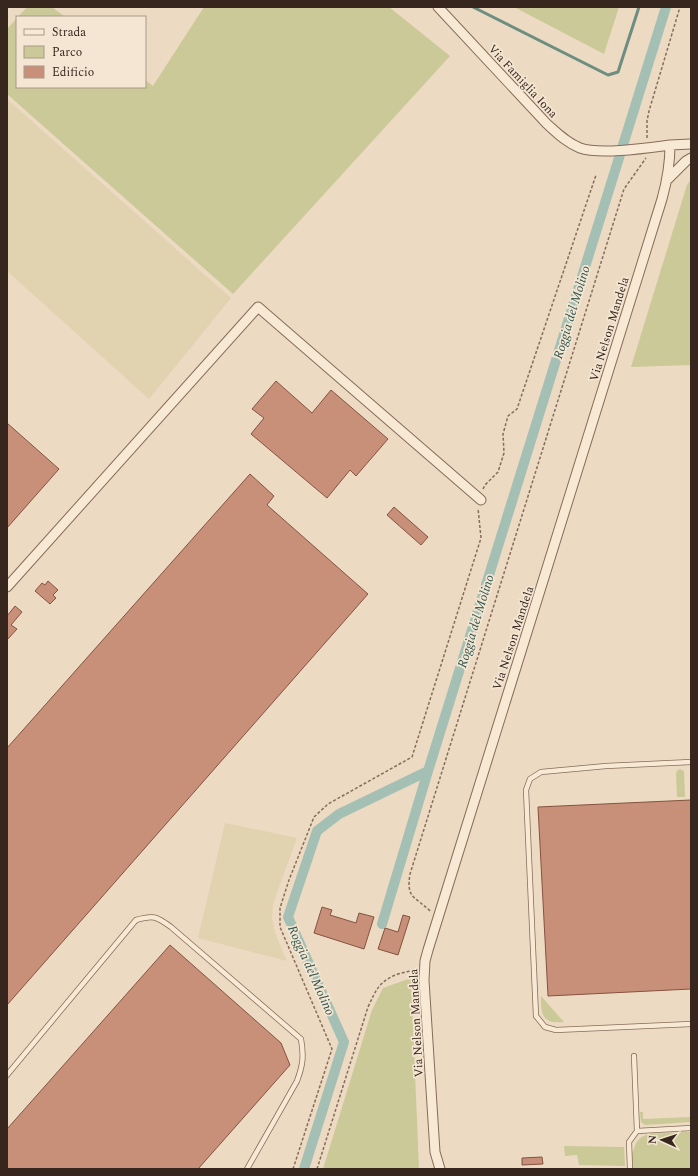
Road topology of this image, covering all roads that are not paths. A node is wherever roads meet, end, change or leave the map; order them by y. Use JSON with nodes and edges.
{"nodes":[{"id":1,"x":438,"y":7,"type":"edge"},
{"id":2,"x":691,"y":144,"type":"edge"},
{"id":3,"x":670,"y":145,"type":"junction"},
{"id":4,"x":691,"y":158,"type":"edge"},
{"id":5,"x":668,"y":179,"type":"junction"},
{"id":6,"x":480,"y":500,"type":"road end"},
{"id":7,"x":7,"y":587,"type":"edge"},
{"id":8,"x":691,"y":762,"type":"edge"},
{"id":9,"x":691,"y":1024,"type":"edge"},
{"id":10,"x":634,"y":1056,"type":"dead end"},
{"id":11,"x":7,"y":1075,"type":"edge"},
{"id":12,"x":691,"y":1128,"type":"edge"},
{"id":13,"x":637,"y":1131,"type":"junction"},
{"id":14,"x":247,"y":1169,"type":"edge"},
{"id":15,"x":440,"y":1169,"type":"edge"},
{"id":16,"x":630,"y":1169,"type":"edge"}],
"edges":[{"from":1,"to":3,"type":"street","name":"Via Famiglia Iona"},
{"from":2,"to":3,"type":"street"},
{"from":3,"to":5,"type":"street","name":"Via Nelson Mandela"},
{"from":4,"to":5,"type":"street"},
{"from":5,"to":15,"type":"street","name":"Via Nelson Mandela"},
{"from":6,"to":7,"type":"street"},
{"from":8,"to":9,"type":"lane"},
{"from":10,"to":13,"type":"lane"},
{"from":11,"to":14,"type":"lane"},
{"from":12,"to":13,"type":"lane"},
{"from":13,"to":16,"type":"lane"}]}
